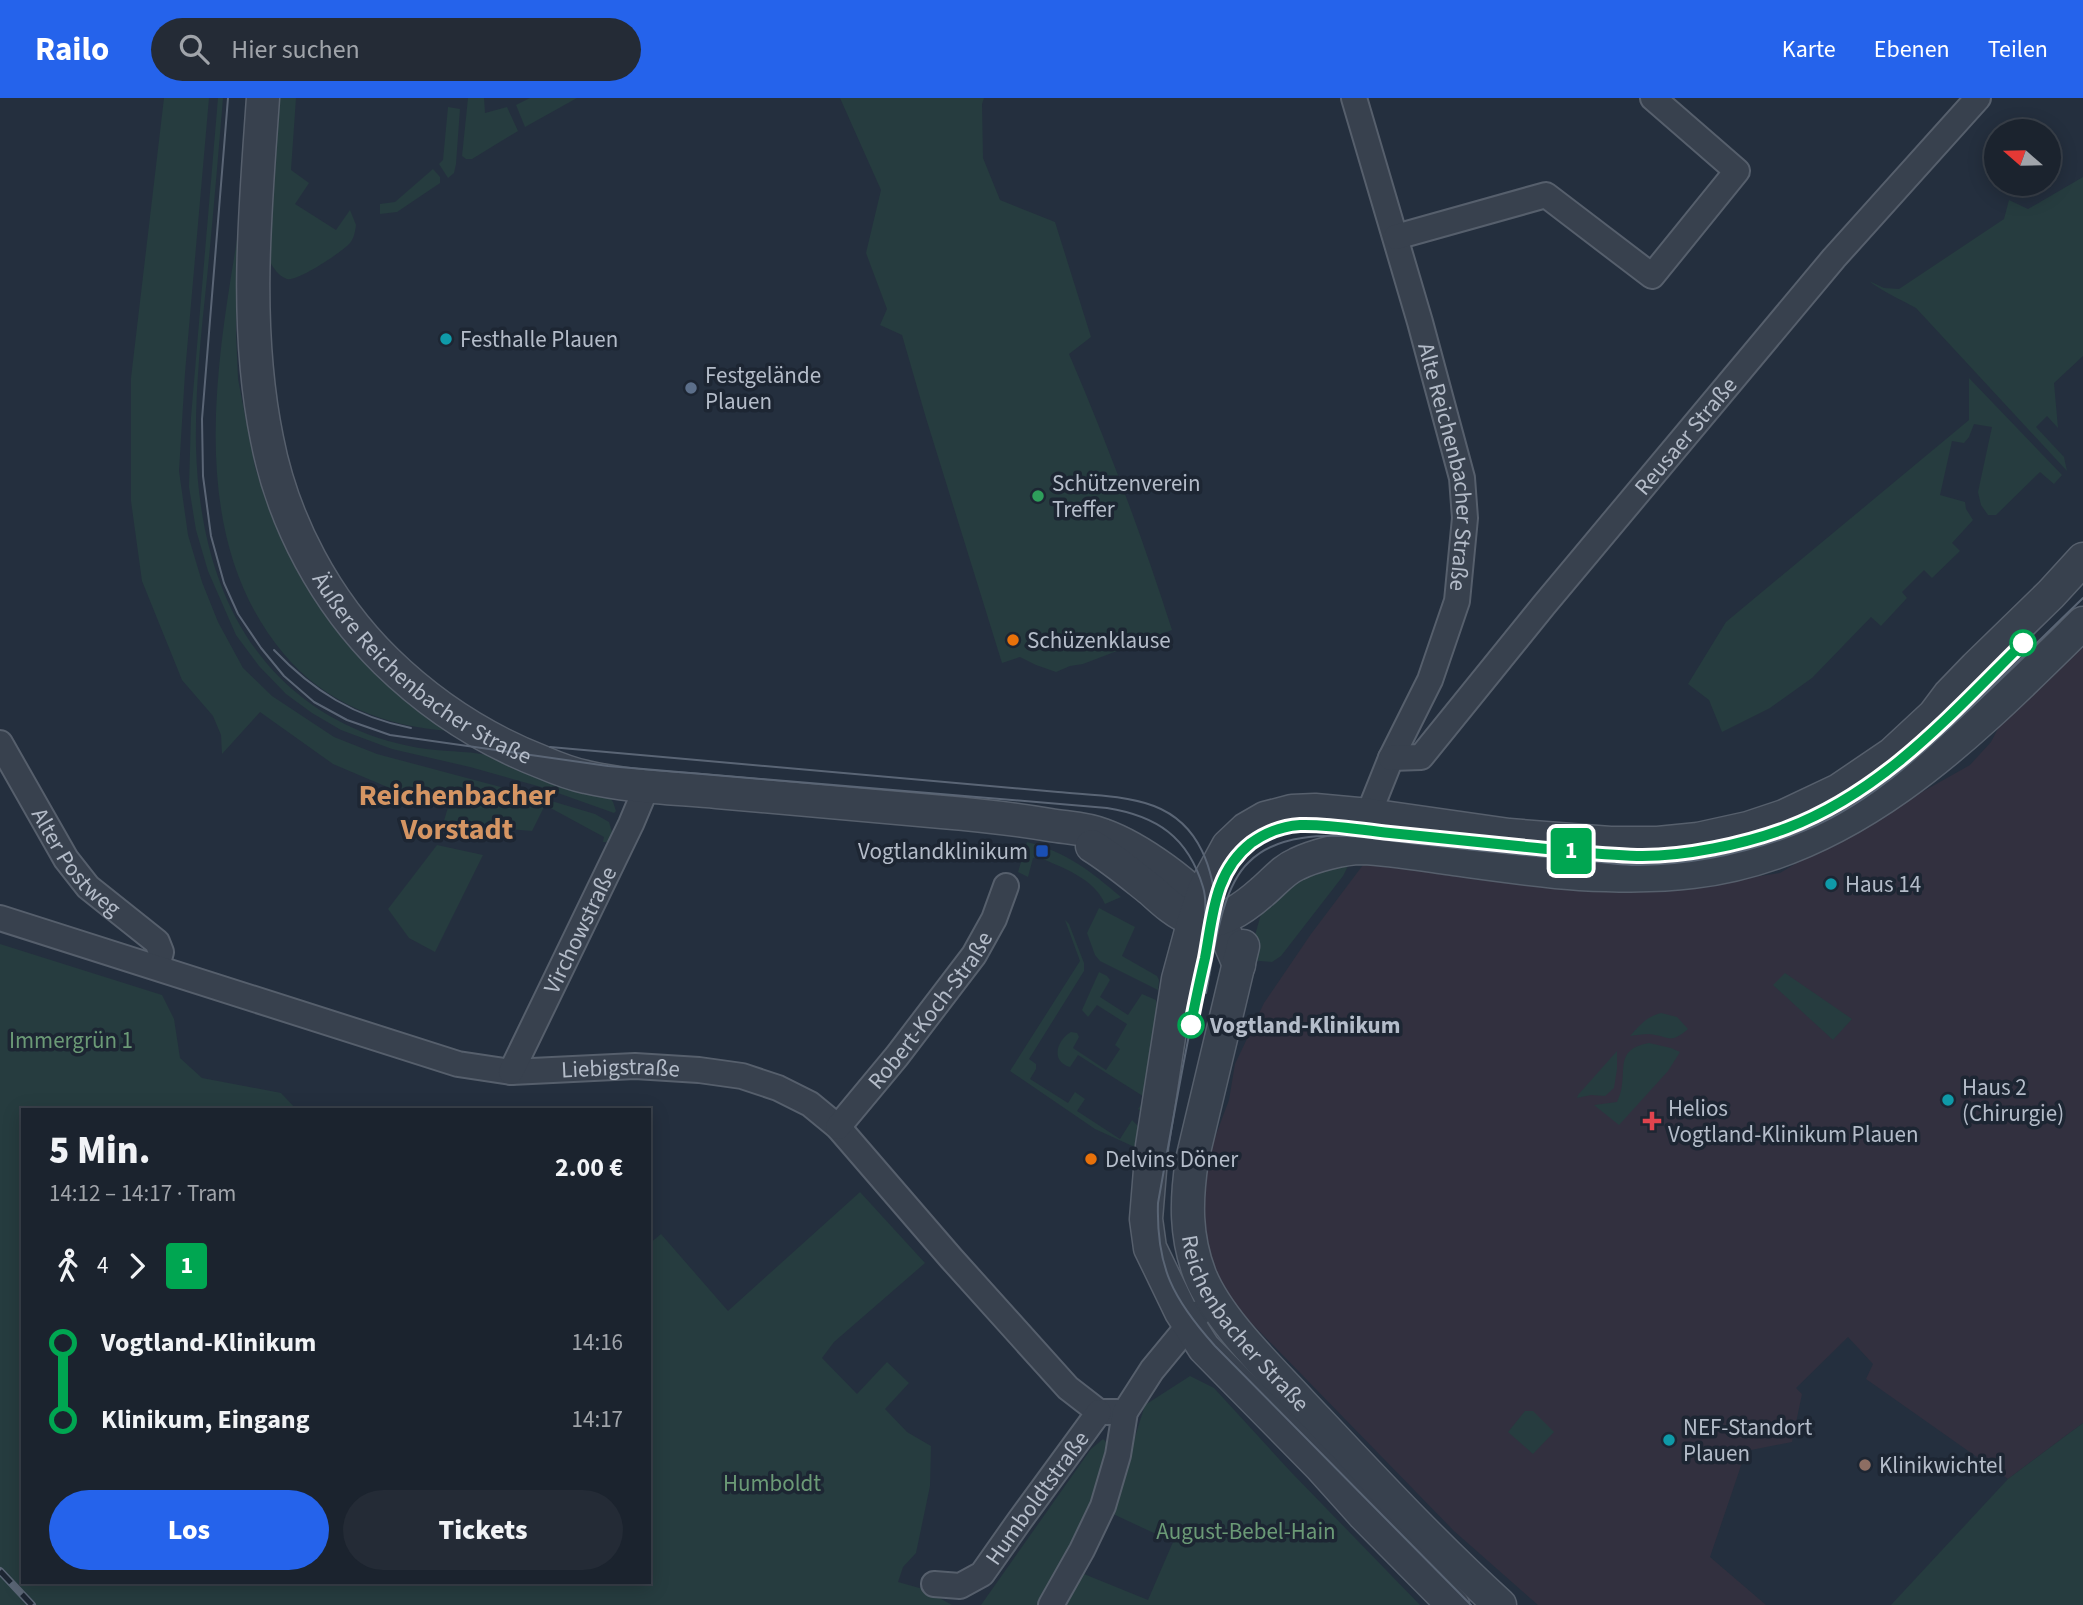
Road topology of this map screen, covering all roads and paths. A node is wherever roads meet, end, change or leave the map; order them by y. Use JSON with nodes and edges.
{"nodes":[{"id":1,"x":263,"y":98,"type":"edge"},
{"id":2,"x":1354,"y":98,"type":"edge"},
{"id":3,"x":1653,"y":98,"type":"edge"},
{"id":4,"x":1978,"y":98,"type":"edge"},
{"id":5,"x":1396,"y":237,"type":"junction"},
{"id":6,"x":2083,"y":559,"type":"edge"},
{"id":7,"x":2083,"y":623,"type":"edge"},
{"id":8,"x":0,"y":743,"type":"edge"},
{"id":9,"x":1391,"y":758,"type":"junction"},
{"id":10,"x":647,"y":786,"type":"junction"},
{"id":11,"x":1369,"y":815,"type":"junction"},
{"id":12,"x":1228,"y":846,"type":"junction"},
{"id":13,"x":1359,"y":848,"type":"junction"},
{"id":14,"x":1158,"y":880,"type":"junction"},
{"id":15,"x":1006,"y":886,"type":"dead end"},
{"id":16,"x":1262,"y":892,"type":"junction"},
{"id":17,"x":1204,"y":914,"type":"junction"},
{"id":18,"x":0,"y":918,"type":"edge"},
{"id":19,"x":1239,"y":965,"type":"junction"},
{"id":20,"x":157,"y":967,"type":"junction"},
{"id":21,"x":1178,"y":979,"type":"junction"},
{"id":22,"x":511,"y":1072,"type":"junction"},
{"id":23,"x":838,"y":1127,"type":"junction"},
{"id":24,"x":1210,"y":1297,"type":"junction"},
{"id":25,"x":1189,"y":1326,"type":"junction"},
{"id":26,"x":1099,"y":1412,"type":"junction"},
{"id":27,"x":1124,"y":1422,"type":"junction"},
{"id":28,"x":933,"y":1584,"type":"dead end"},
{"id":29,"x":1051,"y":1605,"type":"edge"},
{"id":30,"x":1452,"y":1605,"type":"edge"},
{"id":31,"x":1500,"y":1605,"type":"edge"}],
"edges":[{"from":1,"to":10,"type":"street","name":"Äußere Reichenbacher Straße"},
{"from":2,"to":5,"type":"street","name":"Alte Reichenbacher Straße"},
{"from":3,"to":5,"type":"street"},
{"from":4,"to":9,"type":"street","name":"Reusaer Straße"},
{"from":5,"to":9,"type":"street","name":"Alte Reichenbacher Straße"},
{"from":6,"to":11,"type":"street"},
{"from":7,"to":13,"type":"street"},
{"from":8,"to":20,"type":"street","name":"Alter Postweg"},
{"from":9,"to":11,"type":"street","name":"Alte Reichenbacher Straße"},
{"from":10,"to":14,"type":"street","name":"Äußere Reichenbacher Straße"},
{"from":10,"to":22,"type":"street","name":"Virchowstraße"},
{"from":11,"to":12,"type":"street"},
{"from":11,"to":13,"type":"street","name":"Alte Reichenbacher Straße"},
{"from":12,"to":14,"type":"street"},
{"from":12,"to":17,"type":"street"},
{"from":13,"to":16,"type":"street"},
{"from":14,"to":17,"type":"street","name":"Äußere Reichenbacher Straße"},
{"from":14,"to":21,"type":"street"},
{"from":15,"to":23,"type":"street","name":"Robert-Koch-Straße"},
{"from":16,"to":17,"type":"street"},
{"from":16,"to":19,"type":"street","name":"Reichenbacher Straße"},
{"from":17,"to":19,"type":"street","name":"Äußere Reichenbacher Straße"},
{"from":17,"to":21,"type":"street"},
{"from":18,"to":20,"type":"street","name":"Liebigstraße"},
{"from":19,"to":24,"type":"street","name":"Reichenbacher Straße"},
{"from":20,"to":22,"type":"street","name":"Liebigstraße"},
{"from":21,"to":25,"type":"street","name":"Reichenbacher Straße"},
{"from":22,"to":23,"type":"street","name":"Liebigstraße"},
{"from":23,"to":26,"type":"street","name":"Liebigstraße"},
{"from":24,"to":25,"type":"street"},
{"from":24,"to":31,"type":"street","name":"Reichenbacher Straße"},
{"from":25,"to":27,"type":"street"},
{"from":25,"to":30,"type":"street","name":"Reichenbacher Straße"},
{"from":26,"to":27,"type":"street"},
{"from":26,"to":28,"type":"street","name":"Humboldtstraße"},
{"from":27,"to":29,"type":"street"}]}
